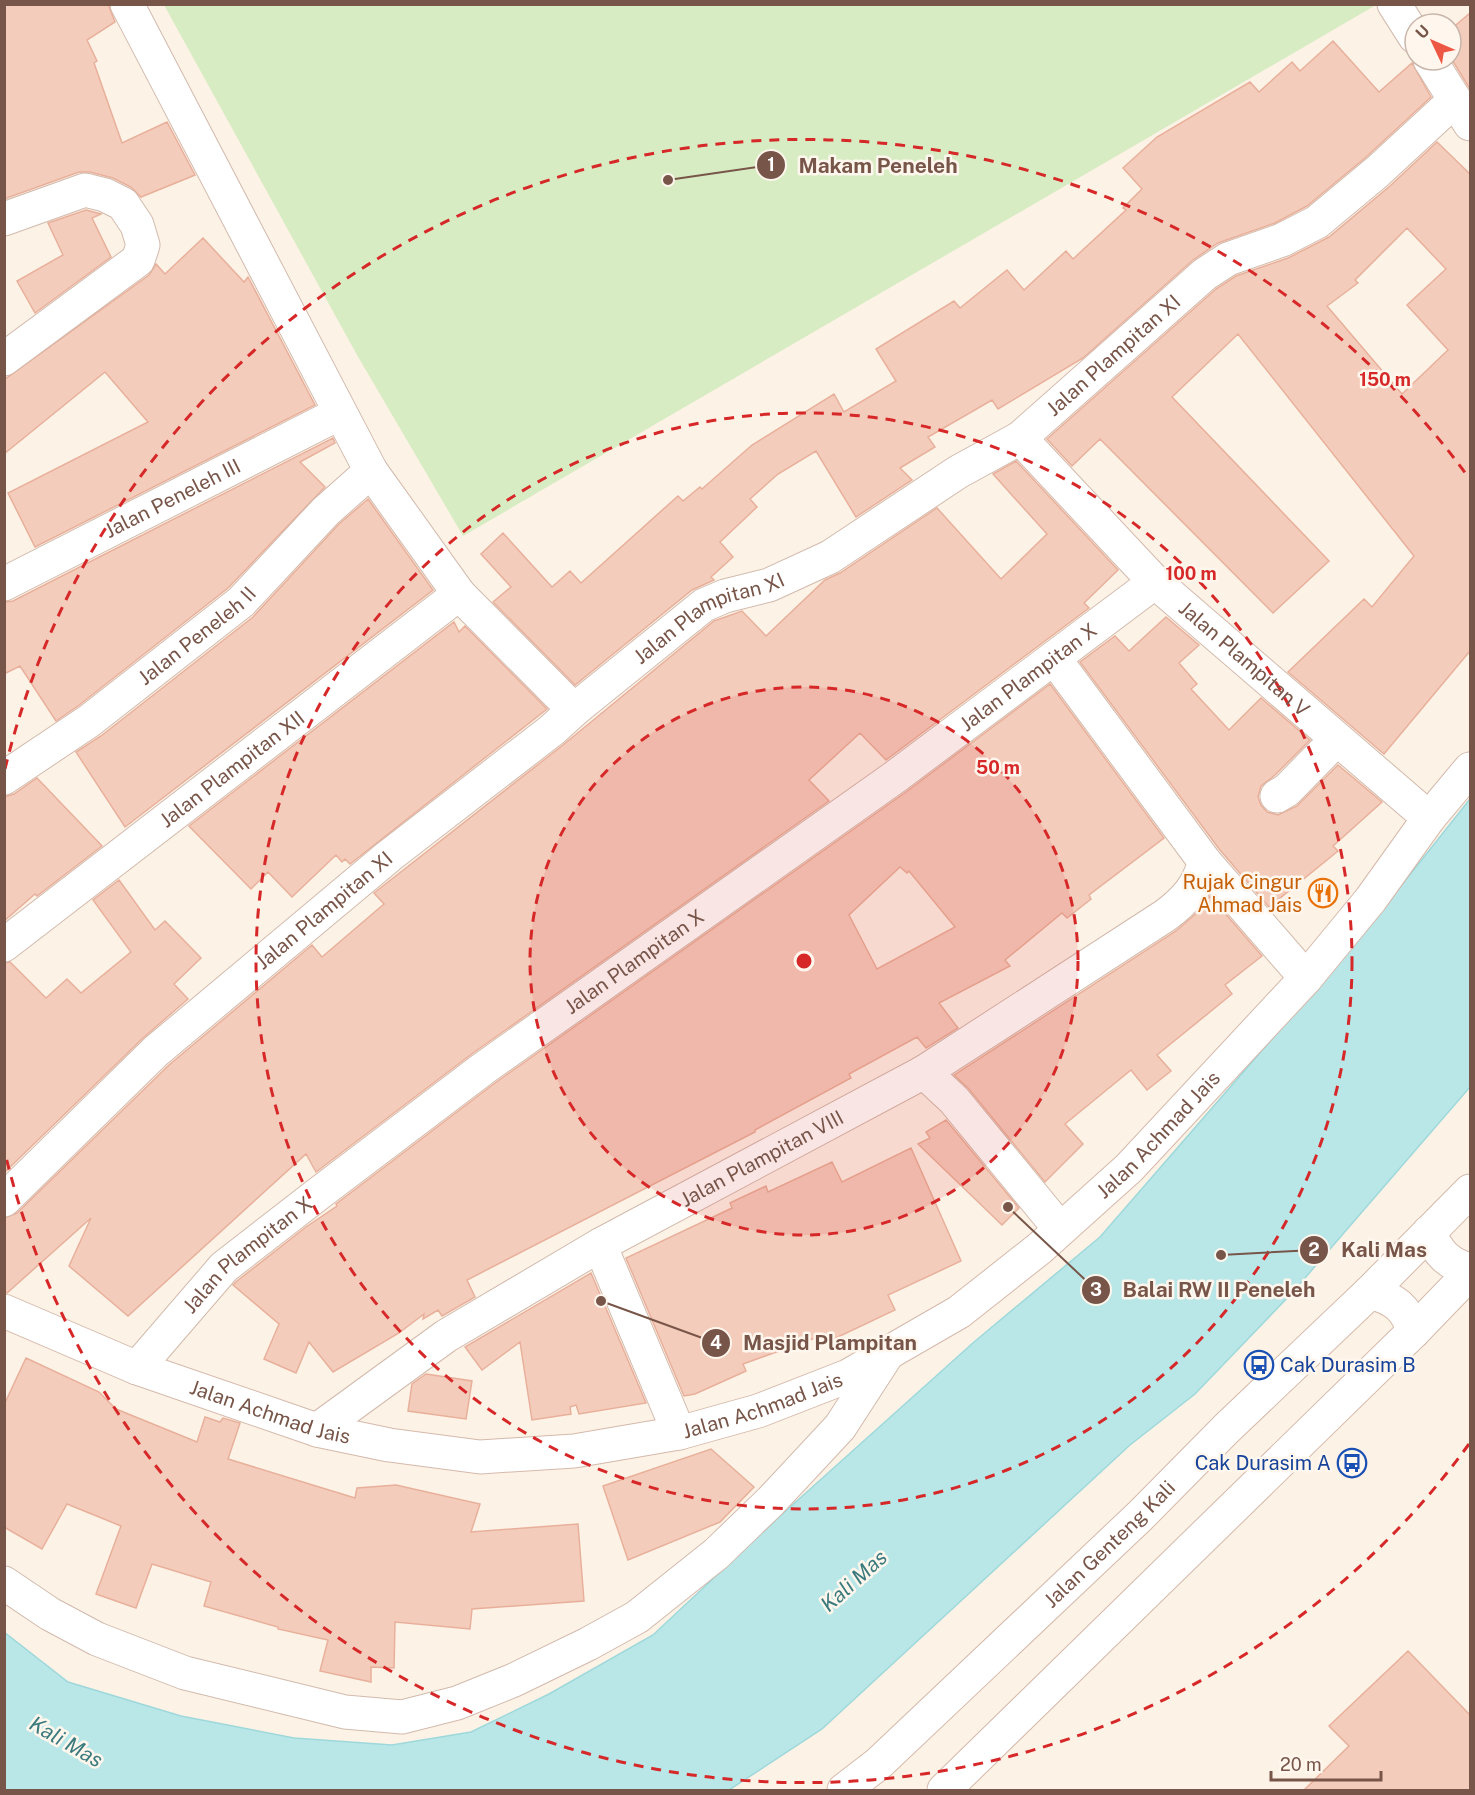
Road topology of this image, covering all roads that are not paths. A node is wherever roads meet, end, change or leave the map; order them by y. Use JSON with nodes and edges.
{"nodes":[{"id":1,"x":127,"y":4,"type":"edge"},
{"id":2,"x":1394,"y":4,"type":"edge"},
{"id":3,"x":1403,"y":18,"type":"edge"},
{"id":4,"x":1438,"y":72,"type":"edge"},
{"id":5,"x":1463,"y":112,"type":"edge"},
{"id":6,"x":4,"y":219,"type":"edge"},
{"id":7,"x":4,"y":359,"type":"edge"},
{"id":8,"x":340,"y":413,"type":"junction"},
{"id":9,"x":1020,"y":438,"type":"junction"},
{"id":10,"x":371,"y":471,"type":"junction"},
{"id":11,"x":1155,"y":582,"type":"junction"},
{"id":12,"x":4,"y":584,"type":"edge"},
{"id":13,"x":459,"y":594,"type":"junction"},
{"id":14,"x":1054,"y":658,"type":"junction"},
{"id":15,"x":574,"y":710,"type":"junction"},
{"id":16,"x":1336,"y":740,"type":"junction"},
{"id":17,"x":1470,"y":769,"type":"edge"},
{"id":18,"x":4,"y":778,"type":"edge"},
{"id":19,"x":1277,"y":796,"type":"dead end"},
{"id":20,"x":1429,"y":818,"type":"junction"},
{"id":21,"x":1205,"y":862,"type":"junction"},
{"id":22,"x":4,"y":945,"type":"edge"},
{"id":23,"x":1306,"y":978,"type":"junction"},
{"id":24,"x":924,"y":1072,"type":"junction"},
{"id":25,"x":1470,"y":1191,"type":"edge"},
{"id":26,"x":4,"y":1200,"type":"edge"},
{"id":27,"x":1060,"y":1229,"type":"junction"},
{"id":28,"x":1429,"y":1232,"type":"junction"},
{"id":29,"x":600,"y":1245,"type":"junction"},
{"id":30,"x":1470,"y":1271,"type":"edge"},
{"id":31,"x":1370,"y":1292,"type":"junction"},
{"id":32,"x":4,"y":1311,"type":"edge"},
{"id":33,"x":1413,"y":1332,"type":"junction"},
{"id":34,"x":888,"y":1353,"type":"junction"},
{"id":35,"x":137,"y":1368,"type":"junction"},
{"id":36,"x":317,"y":1430,"type":"junction"},
{"id":37,"x":679,"y":1432,"type":"junction"},
{"id":38,"x":4,"y":1582,"type":"edge"},
{"id":39,"x":844,"y":1791,"type":"edge"},
{"id":40,"x":944,"y":1791,"type":"edge"}],
"edges":[{"from":1,"to":8,"type":"street"},
{"from":2,"to":3,"type":"street"},
{"from":4,"to":5,"type":"street"},
{"from":5,"to":9,"type":"street","name":"Jalan Plampitan XI"},
{"from":6,"to":7,"type":"street"},
{"from":8,"to":10,"type":"street"},
{"from":8,"to":12,"type":"street","name":"Jalan Peneleh III"},
{"from":9,"to":11,"type":"street","name":"Jalan Plampitan V"},
{"from":9,"to":15,"type":"street","name":"Jalan Plampitan XI"},
{"from":10,"to":13,"type":"street"},
{"from":10,"to":18,"type":"street","name":"Jalan Peneleh II"},
{"from":11,"to":14,"type":"street","name":"Jalan Plampitan X"},
{"from":11,"to":16,"type":"street","name":"Jalan Plampitan V"},
{"from":13,"to":15,"type":"street"},
{"from":13,"to":22,"type":"street","name":"Jalan Plampitan XII"},
{"from":14,"to":21,"type":"street"},
{"from":14,"to":35,"type":"street","name":"Jalan Plampitan X"},
{"from":15,"to":26,"type":"street","name":"Jalan Plampitan XI"},
{"from":16,"to":19,"type":"street"},
{"from":16,"to":20,"type":"street","name":"Jalan Plampitan V"},
{"from":17,"to":20,"type":"street","name":"Jalan Achmad Jais"},
{"from":20,"to":23,"type":"street","name":"Jalan Achmad Jais"},
{"from":21,"to":23,"type":"street"},
{"from":21,"to":24,"type":"street","name":"Jalan Plampitan VIII"},
{"from":23,"to":27,"type":"street","name":"Jalan Achmad Jais"},
{"from":24,"to":27,"type":"street"},
{"from":24,"to":29,"type":"street","name":"Jalan Plampitan VIII"},
{"from":25,"to":28,"type":"street","name":"Jalan Genteng Kali"},
{"from":27,"to":34,"type":"street","name":"Jalan Achmad Jais"},
{"from":28,"to":30,"type":"street"},
{"from":28,"to":31,"type":"street","name":"Jalan Genteng Kali"},
{"from":29,"to":36,"type":"street","name":"Jalan Plampitan VIII"},
{"from":29,"to":37,"type":"street"},
{"from":30,"to":33,"type":"street"},
{"from":31,"to":33,"type":"street"},
{"from":31,"to":39,"type":"street","name":"Jalan Genteng Kali"},
{"from":32,"to":35,"type":"street","name":"Jalan Achmad Jais"},
{"from":33,"to":40,"type":"street"},
{"from":34,"to":37,"type":"street","name":"Jalan Achmad Jais"},
{"from":34,"to":38,"type":"street"},
{"from":35,"to":36,"type":"street","name":"Jalan Achmad Jais"},
{"from":36,"to":37,"type":"street","name":"Jalan Achmad Jais"}]}
